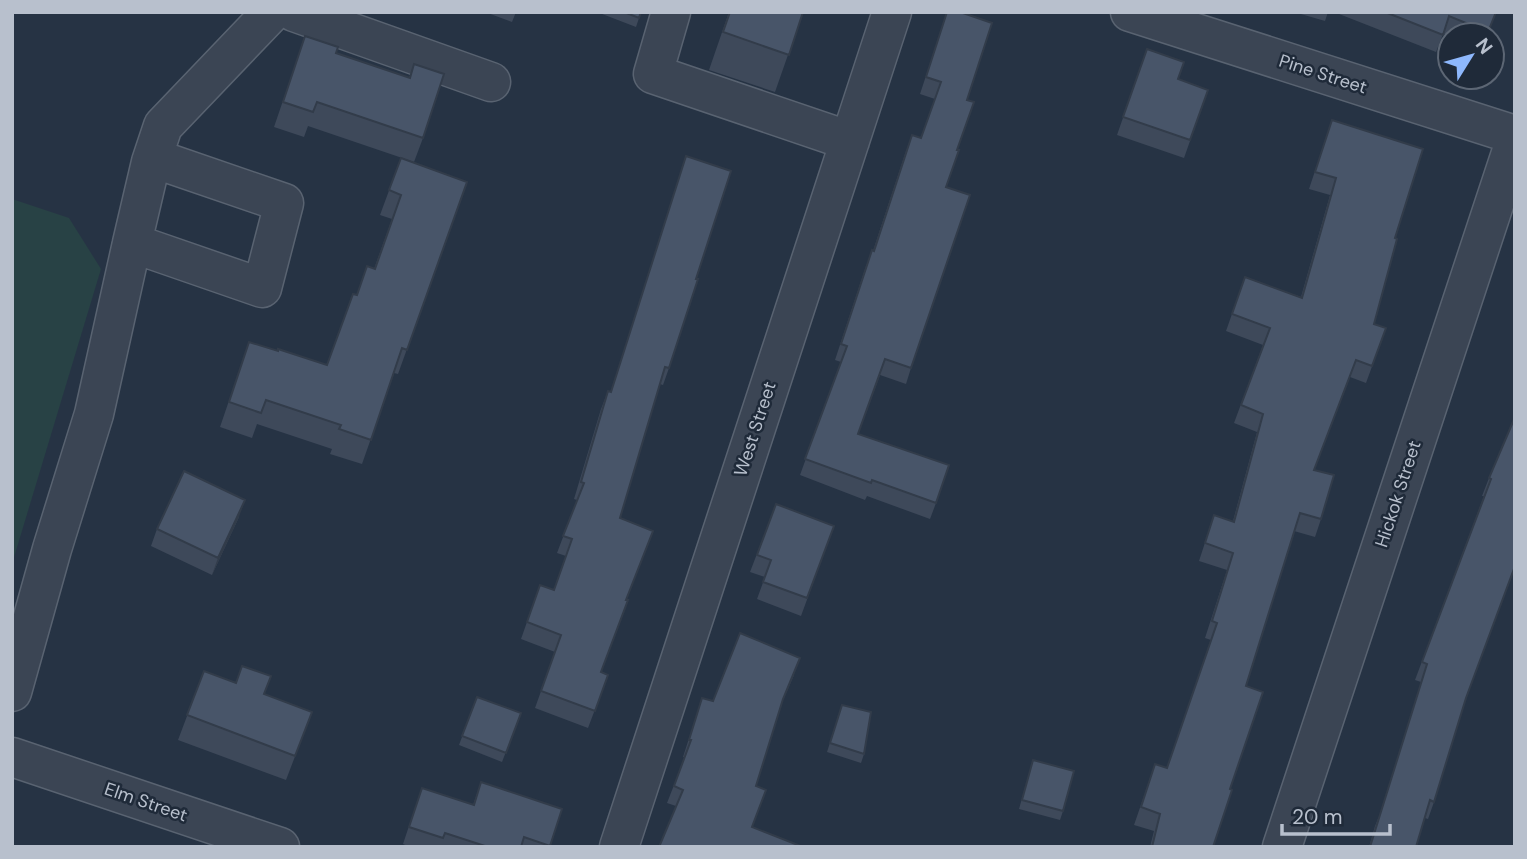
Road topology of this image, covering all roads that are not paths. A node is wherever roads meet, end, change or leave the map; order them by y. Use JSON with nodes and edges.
{"nodes":[{"id":1,"x":272,"y":12,"type":"edge"},
{"id":2,"x":294,"y":12,"type":"edge"},
{"id":3,"x":671,"y":12,"type":"edge"},
{"id":4,"x":892,"y":12,"type":"edge"},
{"id":5,"x":1130,"y":12,"type":"edge"},
{"id":6,"x":491,"y":82,"type":"dead end"},
{"id":7,"x":1515,"y":135,"type":"edge"},
{"id":8,"x":850,"y":141,"type":"junction"},
{"id":9,"x":1515,"y":141,"type":"edge"},
{"id":10,"x":153,"y":158,"type":"junction"},
{"id":11,"x":132,"y":243,"type":"junction"},
{"id":12,"x":12,"y":692,"type":"edge"},
{"id":13,"x":12,"y":757,"type":"edge"},
{"id":14,"x":280,"y":847,"type":"edge"},
{"id":15,"x":619,"y":847,"type":"edge"},
{"id":16,"x":1282,"y":847,"type":"edge"}],
"edges":[{"from":1,"to":10,"type":"street"},
{"from":2,"to":6,"type":"street"},
{"from":3,"to":8,"type":"street"},
{"from":4,"to":8,"type":"street","name":"West Street"},
{"from":5,"to":7,"type":"street","name":"Pine Street"},
{"from":8,"to":15,"type":"street","name":"West Street"},
{"from":9,"to":16,"type":"street","name":"Hickok Street"},
{"from":10,"to":11,"type":"street"},
{"from":10,"to":11,"type":"street"},
{"from":11,"to":12,"type":"street"},
{"from":13,"to":14,"type":"street","name":"Elm Street"}]}
